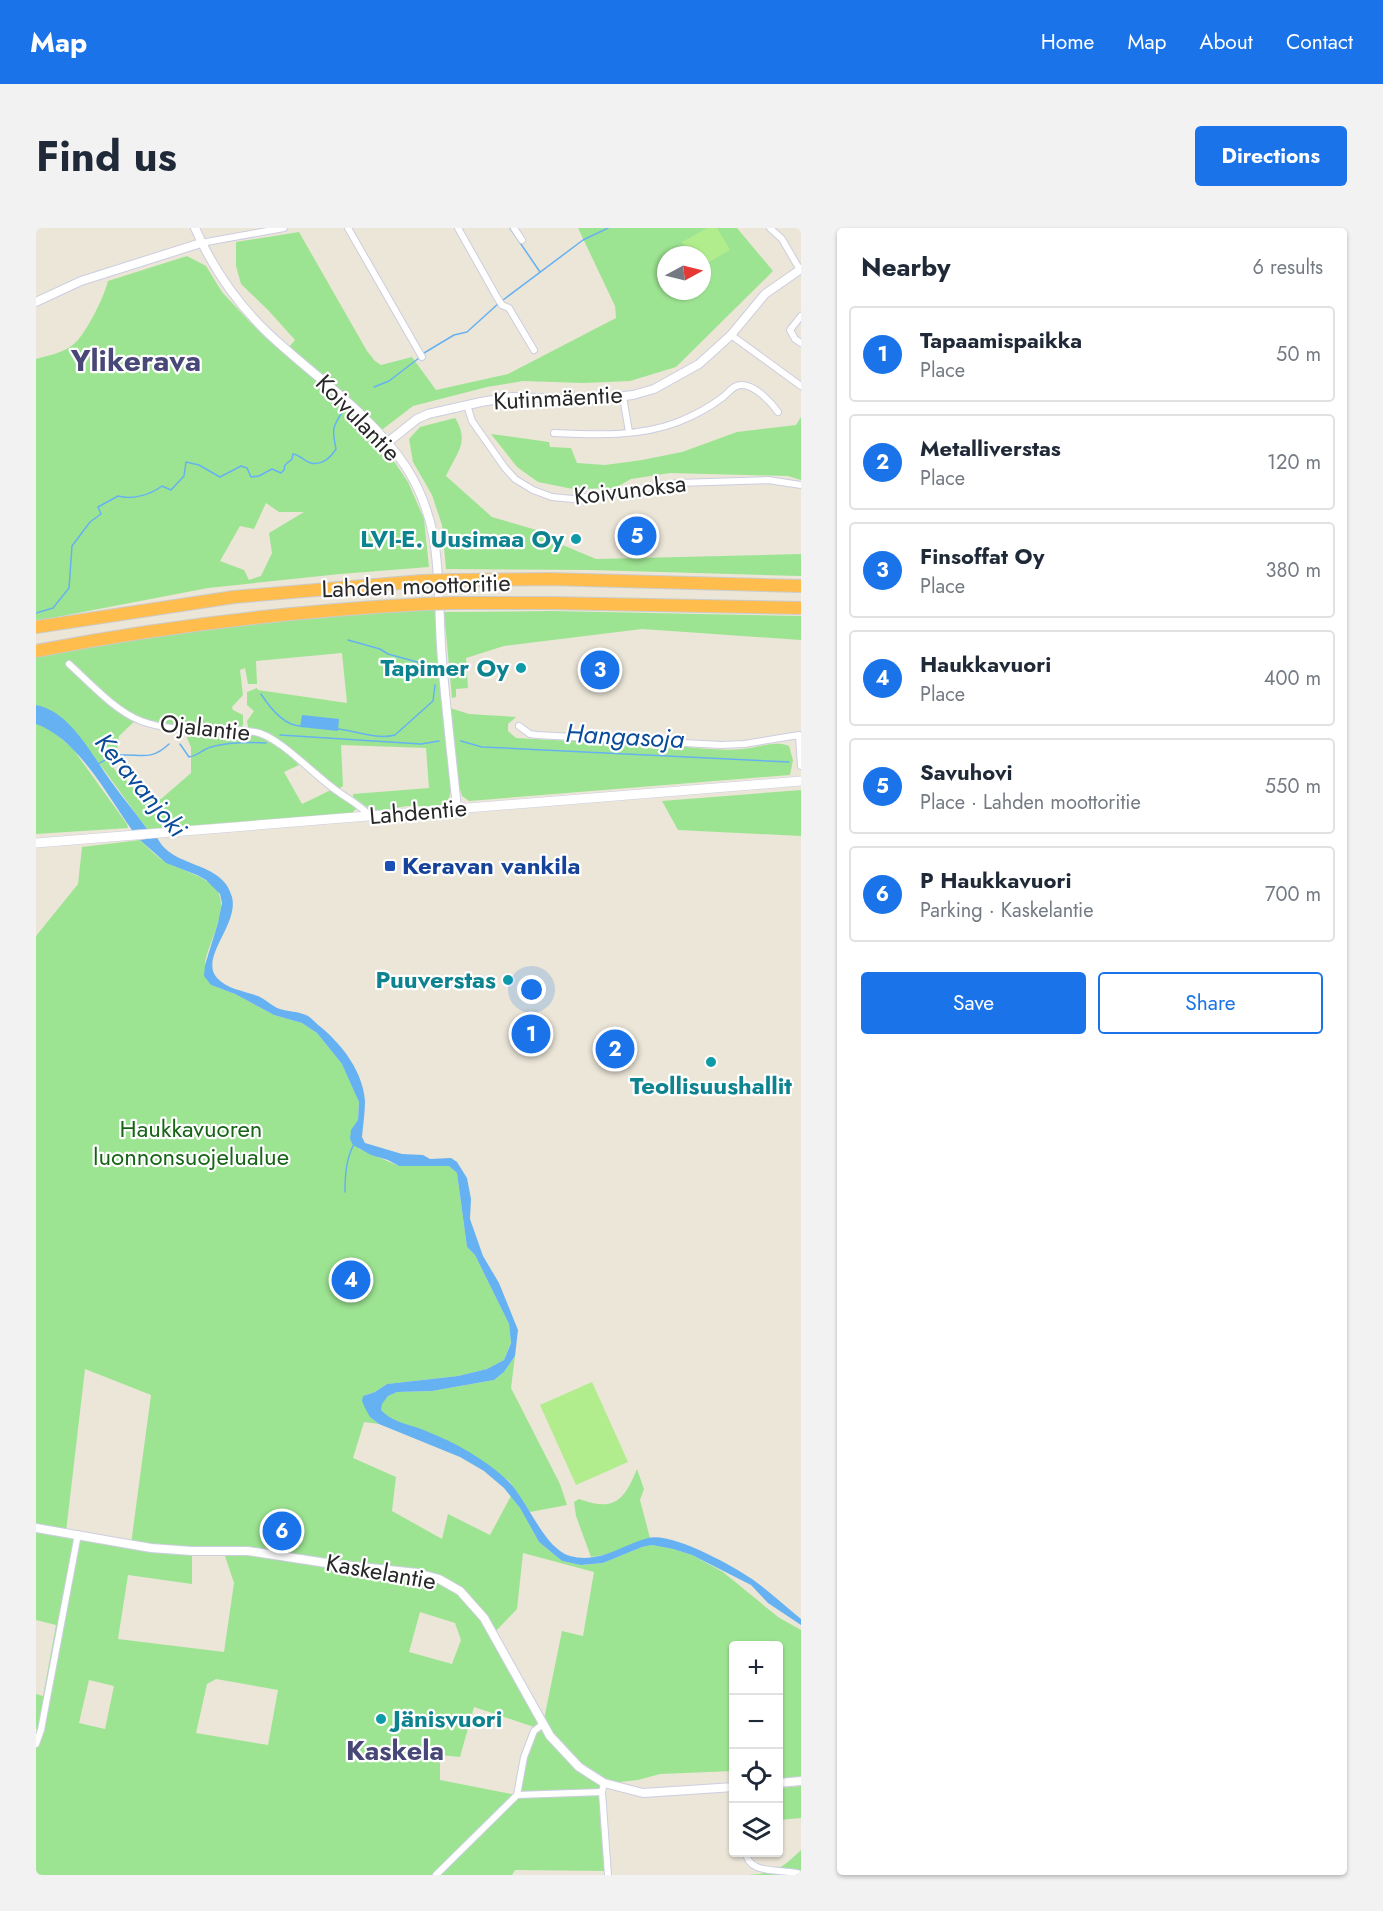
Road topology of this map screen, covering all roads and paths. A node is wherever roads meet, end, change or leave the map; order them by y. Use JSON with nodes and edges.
{"nodes":[{"id":1,"x":195,"y":228,"type":"edge"},
{"id":2,"x":284,"y":228,"type":"edge"},
{"id":3,"x":348,"y":228,"type":"edge"},
{"id":4,"x":458,"y":228,"type":"edge"},
{"id":5,"x":514,"y":228,"type":"edge"},
{"id":6,"x":770,"y":228,"type":"edge"},
{"id":7,"x":522,"y":240,"type":"dead end"},
{"id":8,"x":201,"y":243,"type":"junction"},
{"id":9,"x":801,"y":269,"type":"edge"},
{"id":10,"x":36,"y":302,"type":"edge"},
{"id":11,"x":801,"y":316,"type":"edge"},
{"id":12,"x":731,"y":335,"type":"junction"},
{"id":13,"x":801,"y":343,"type":"edge"},
{"id":14,"x":534,"y":350,"type":"dead end"},
{"id":15,"x":422,"y":357,"type":"dead end"},
{"id":16,"x":801,"y":387,"type":"edge"},
{"id":17,"x":623,"y":397,"type":"junction"},
{"id":18,"x":467,"y":405,"type":"junction"},
{"id":19,"x":778,"y":412,"type":"dead end"},
{"id":20,"x":629,"y":432,"type":"junction"},
{"id":21,"x":554,"y":433,"type":"dead end"},
{"id":22,"x":388,"y":442,"type":"junction"},
{"id":23,"x":801,"y":485,"type":"edge"},
{"id":24,"x":801,"y":586,"type":"edge"},
{"id":25,"x":801,"y":608,"type":"edge"},
{"id":26,"x":36,"y":627,"type":"edge"},
{"id":27,"x":36,"y":651,"type":"edge"},
{"id":28,"x":69,"y":664,"type":"dead end"},
{"id":29,"x":519,"y":726,"type":"dead end"},
{"id":30,"x":800,"y":735,"type":"edge"},
{"id":31,"x":801,"y":766,"type":"edge"},
{"id":32,"x":801,"y":781,"type":"edge"},
{"id":33,"x":457,"y":808,"type":"junction"},
{"id":34,"x":370,"y":816,"type":"junction"},
{"id":35,"x":36,"y":843,"type":"edge"},
{"id":36,"x":36,"y":1528,"type":"edge"},
{"id":37,"x":78,"y":1534,"type":"junction"},
{"id":38,"x":543,"y":1724,"type":"junction"},
{"id":39,"x":36,"y":1744,"type":"edge"},
{"id":40,"x":801,"y":1781,"type":"edge"},
{"id":41,"x":783,"y":1783,"type":"edge"},
{"id":42,"x":603,"y":1787,"type":"junction"},
{"id":43,"x":729,"y":1787,"type":"edge"},
{"id":44,"x":517,"y":1795,"type":"junction"},
{"id":45,"x":746,"y":1857,"type":"edge"},
{"id":46,"x":801,"y":1874,"type":"edge"},
{"id":47,"x":436,"y":1875,"type":"edge"},
{"id":48,"x":608,"y":1875,"type":"edge"}],
"edges":[{"from":1,"to":8,"type":"street","name":"Koivulantie"},
{"from":2,"to":8,"type":"street"},
{"from":3,"to":15,"type":"street"},
{"from":4,"to":14,"type":"street"},
{"from":5,"to":7,"type":"street"},
{"from":6,"to":9,"type":"street"},
{"from":8,"to":10,"type":"street"},
{"from":8,"to":22,"type":"street","name":"Koivulantie"},
{"from":9,"to":12,"type":"street","name":"Kutinmäentie"},
{"from":11,"to":13,"type":"street"},
{"from":12,"to":16,"type":"street"},
{"from":12,"to":17,"type":"street","name":"Kutinmäentie"},
{"from":17,"to":18,"type":"street","name":"Kutinmäentie"},
{"from":17,"to":20,"type":"street"},
{"from":18,"to":22,"type":"street","name":"Kutinmäentie"},
{"from":18,"to":23,"type":"street","name":"Koivunoksa"},
{"from":19,"to":20,"type":"street"},
{"from":20,"to":21,"type":"street"},
{"from":22,"to":33,"type":"street","name":"Koivulantie"},
{"from":24,"to":26,"type":"highway","name":"Lahden moottoritie","bridge":true},
{"from":25,"to":27,"type":"highway","name":"Lahden moottoritie","bridge":true},
{"from":28,"to":34,"type":"street","name":"Ojalantie"},
{"from":29,"to":30,"type":"street"},
{"from":30,"to":31,"type":"street"},
{"from":32,"to":33,"type":"main road","name":"Lahdentie"},
{"from":33,"to":34,"type":"main road","name":"Lahdentie"},
{"from":34,"to":35,"type":"main road","name":"Lahdentie"},
{"from":36,"to":37,"type":"street","name":"Kaskelantie"},
{"from":37,"to":38,"type":"street","name":"Kaskelantie"},
{"from":37,"to":39,"type":"street"},
{"from":38,"to":42,"type":"street","name":"Kaskelantie"},
{"from":38,"to":44,"type":"street"},
{"from":40,"to":41,"type":"street"},
{"from":42,"to":43,"type":"street","name":"Kaskelantie"},
{"from":42,"to":44,"type":"street"},
{"from":42,"to":48,"type":"street"},
{"from":44,"to":47,"type":"street"},
{"from":45,"to":46,"type":"street"}]}
